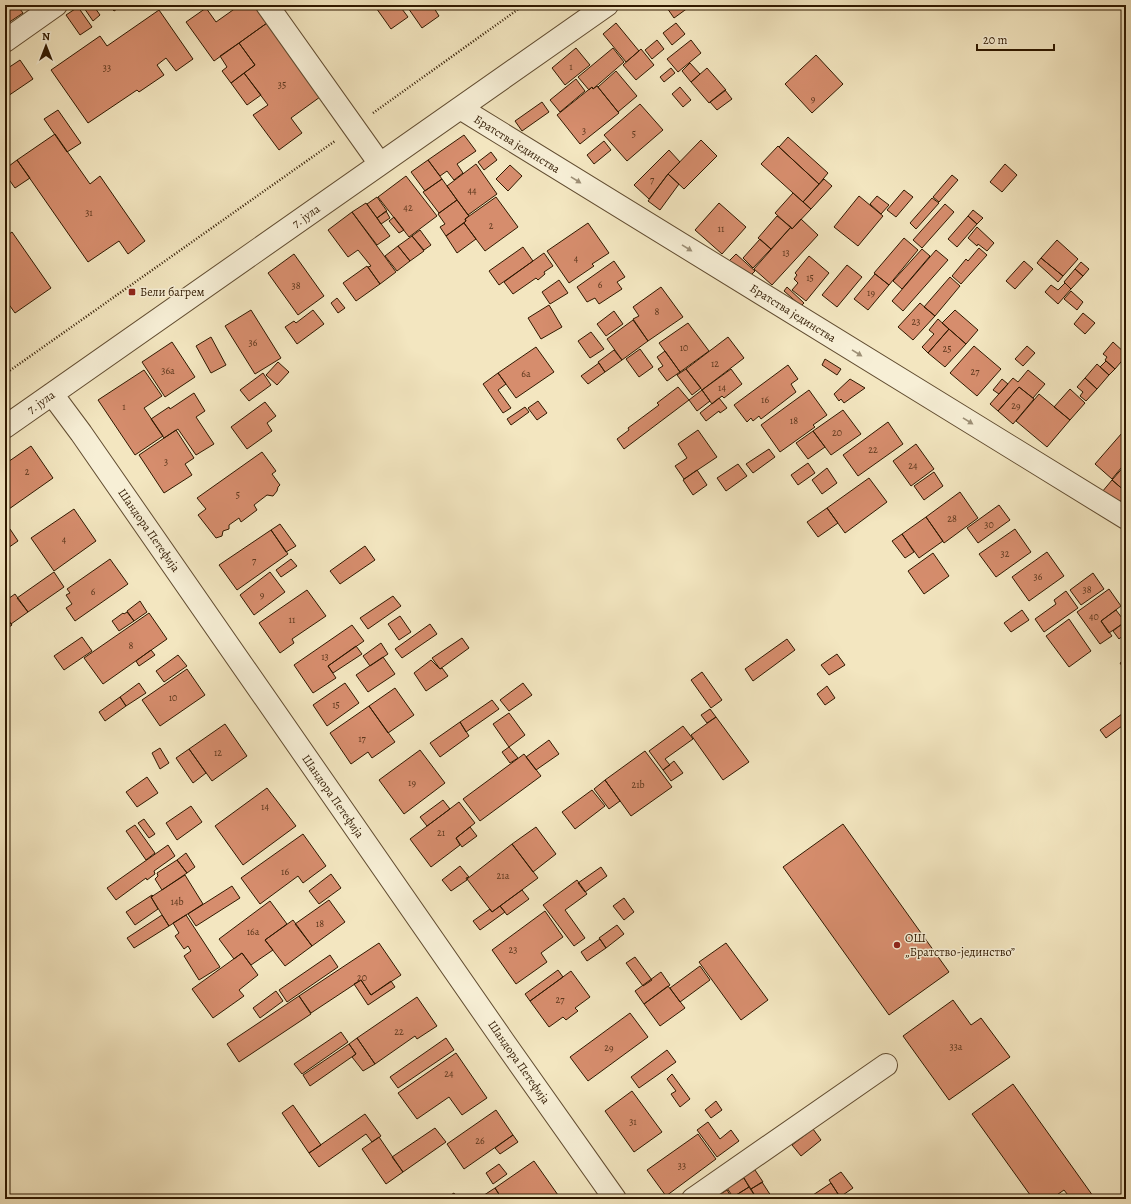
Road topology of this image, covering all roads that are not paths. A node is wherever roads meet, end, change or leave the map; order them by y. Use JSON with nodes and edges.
{"nodes":[{"id":1,"x":56,"y":5,"type":"edge"},
{"id":2,"x":267,"y":5,"type":"edge"},
{"id":3,"x":607,"y":5,"type":"edge"},
{"id":4,"x":5,"y":41,"type":"edge"},
{"id":5,"x":460,"y":108,"type":"junction"},
{"id":6,"x":380,"y":164,"type":"junction"},
{"id":7,"x":52,"y":394,"type":"junction"},
{"id":8,"x":5,"y":427,"type":"edge"},
{"id":9,"x":1126,"y":518,"type":"edge"},
{"id":10,"x":886,"y":1065,"type":"dead end"},
{"id":11,"x":615,"y":1199,"type":"edge"},
{"id":12,"x":693,"y":1199,"type":"edge"}],
"edges":[{"from":1,"to":4,"type":"street"},
{"from":2,"to":6,"type":"street"},
{"from":3,"to":5,"type":"street","name":"7. јула"},
{"from":5,"to":6,"type":"street","name":"7. јула"},
{"from":5,"to":9,"type":"street","name":"Братства јединства","one_way":true},
{"from":6,"to":7,"type":"street","name":"7. јула"},
{"from":7,"to":8,"type":"street","name":"7. јула"},
{"from":7,"to":11,"type":"street","name":"Шандора Петефија"},
{"from":10,"to":12,"type":"street"}]}
